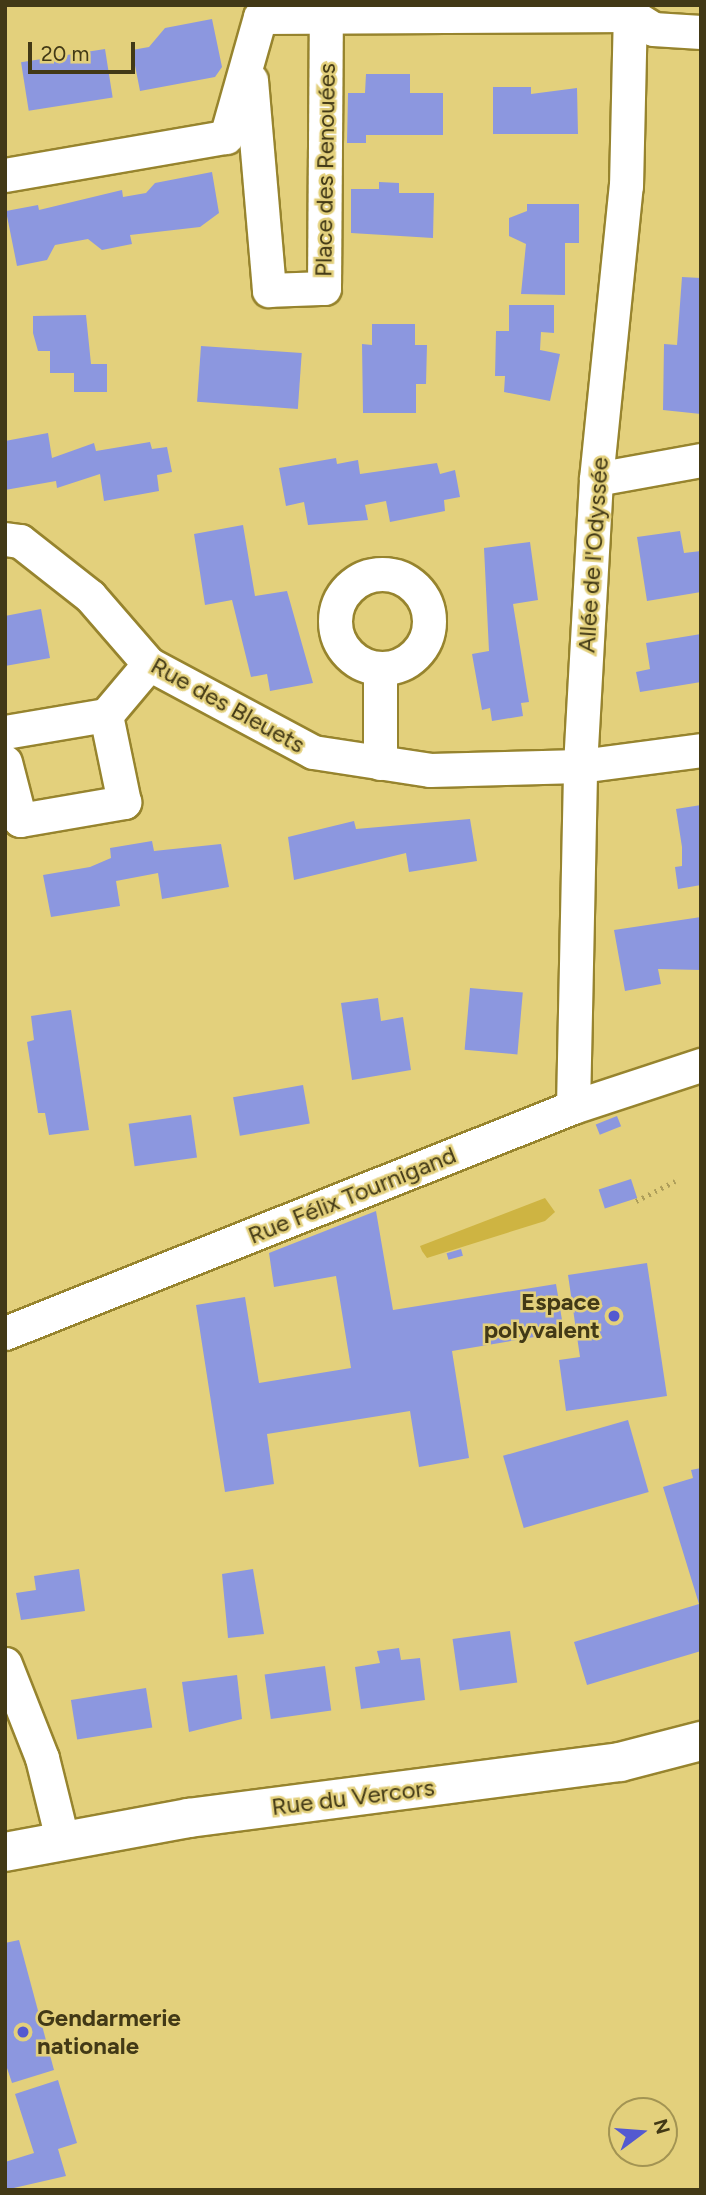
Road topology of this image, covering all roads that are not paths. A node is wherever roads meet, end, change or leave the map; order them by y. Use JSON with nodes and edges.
{"nodes":[{"id":1,"x":630,"y":10,"type":"edge"},
{"id":2,"x":326,"y":17,"type":"junction"},
{"id":3,"x":701,"y":32,"type":"edge"},
{"id":4,"x":248,"y":58,"type":"junction"},
{"id":5,"x":5,"y":174,"type":"edge"},
{"id":6,"x":701,"y":460,"type":"edge"},
{"id":7,"x":596,"y":480,"type":"junction"},
{"id":8,"x":5,"y":539,"type":"edge"},
{"id":9,"x":149,"y":664,"type":"junction"},
{"id":10,"x":380,"y":668,"type":"dead end"},
{"id":11,"x":106,"y":715,"type":"junction"},
{"id":12,"x":5,"y":732,"type":"edge"},
{"id":13,"x":701,"y":750,"type":"edge"},
{"id":14,"x":5,"y":762,"type":"edge"},
{"id":15,"x":380,"y":763,"type":"junction"},
{"id":16,"x":580,"y":766,"type":"junction"},
{"id":17,"x":701,"y":1065,"type":"edge"},
{"id":18,"x":573,"y":1107,"type":"junction"},
{"id":19,"x":5,"y":1333,"type":"edge"},
{"id":20,"x":5,"y":1664,"type":"edge"},
{"id":21,"x":701,"y":1741,"type":"edge"},
{"id":22,"x":62,"y":1839,"type":"junction"},
{"id":23,"x":5,"y":1852,"type":"edge"}],
"edges":[{"from":1,"to":2,"type":"street"},
{"from":1,"to":3,"type":"street"},
{"from":1,"to":7,"type":"street","name":"Allée de l'Odyssée"},
{"from":2,"to":4,"type":"street"},
{"from":2,"to":4,"type":"street","name":"Place des Renouées"},
{"from":4,"to":5,"type":"street"},
{"from":6,"to":7,"type":"street"},
{"from":7,"to":16,"type":"street","name":"Allée de l'Odyssée"},
{"from":8,"to":9,"type":"street","name":"Rue des Bleuets"},
{"from":9,"to":11,"type":"street"},
{"from":9,"to":15,"type":"street","name":"Rue des Bleuets"},
{"from":10,"to":15,"type":"street"},
{"from":11,"to":12,"type":"street"},
{"from":11,"to":14,"type":"street"},
{"from":13,"to":16,"type":"street","name":"Rue des Bleuets"},
{"from":15,"to":16,"type":"street","name":"Rue des Bleuets"},
{"from":16,"to":18,"type":"street","name":"Allée de l'Odyssée"},
{"from":17,"to":18,"type":"street","name":"Rue Félix Tournigand"},
{"from":18,"to":19,"type":"street","name":"Rue Félix Tournigand"},
{"from":20,"to":22,"type":"street"},
{"from":21,"to":22,"type":"street","name":"Rue du Vercors"},
{"from":22,"to":23,"type":"street","name":"Rue du Vercors"}]}
